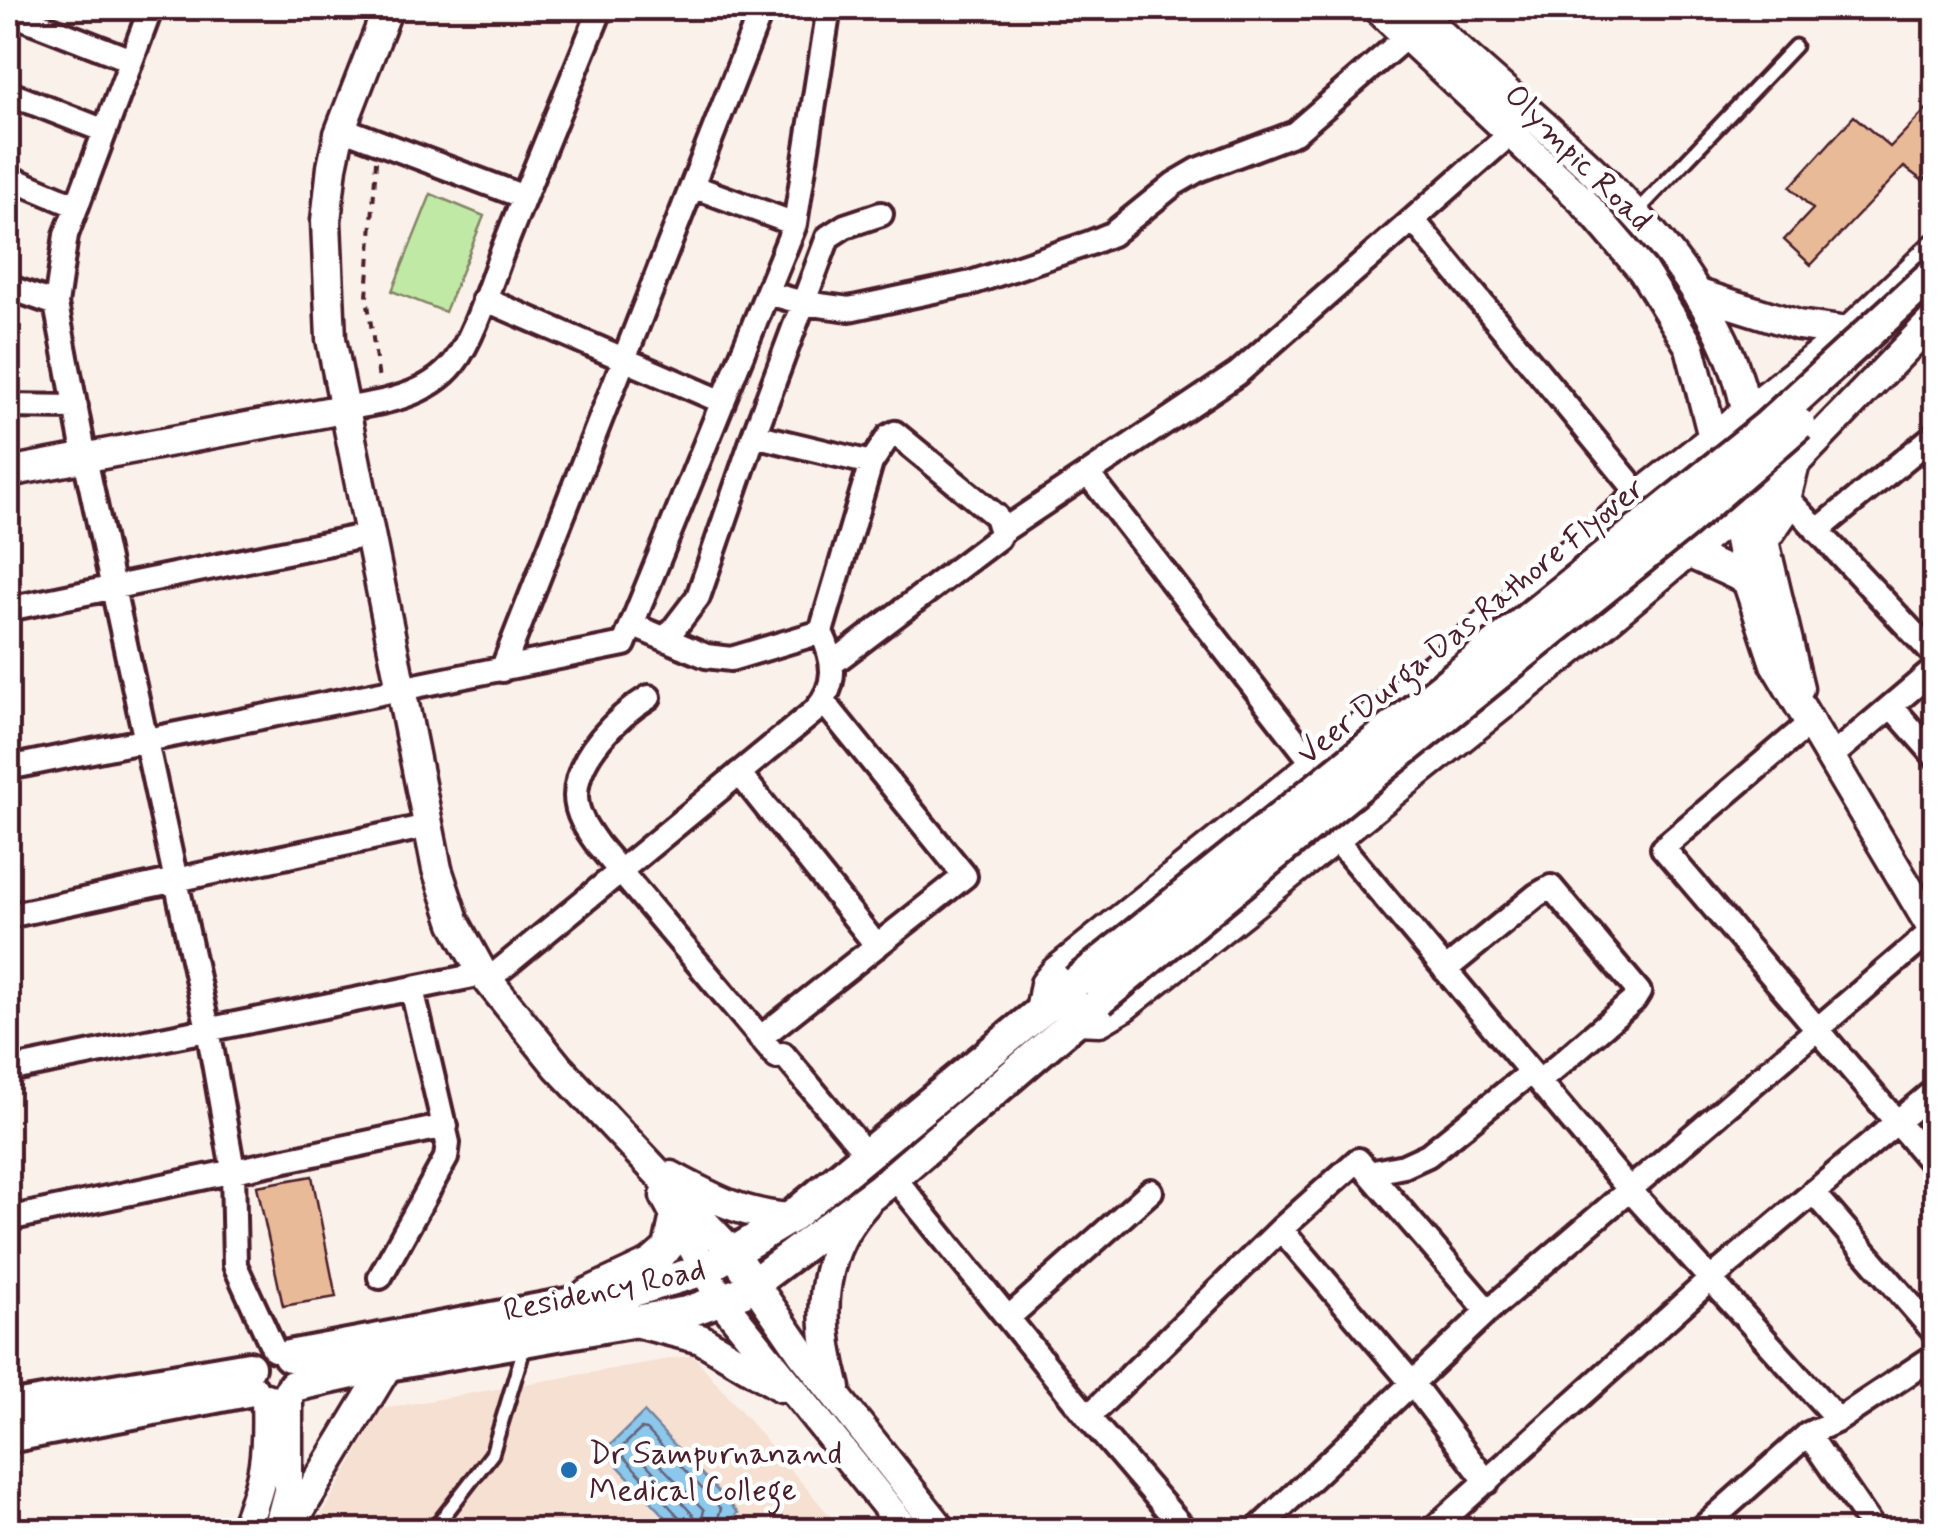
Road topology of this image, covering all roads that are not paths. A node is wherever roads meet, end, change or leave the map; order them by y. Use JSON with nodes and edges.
{"nodes":[{"id":1,"x":150,"y":8,"type":"edge"},
{"id":2,"x":388,"y":8,"type":"edge"},
{"id":3,"x":601,"y":8,"type":"edge"},
{"id":4,"x":762,"y":8,"type":"edge"},
{"id":5,"x":829,"y":8,"type":"edge"},
{"id":6,"x":1377,"y":8,"type":"edge"},
{"id":7,"x":1414,"y":8,"type":"edge"},
{"id":8,"x":8,"y":12,"type":"edge"},
{"id":9,"x":1406,"y":37,"type":"junction"},
{"id":10,"x":1795,"y":46,"type":"dead end"},
{"id":11,"x":131,"y":60,"type":"junction"},
{"id":12,"x":8,"y":93,"type":"edge"},
{"id":13,"x":341,"y":128,"type":"junction"},
{"id":14,"x":104,"y":131,"type":"junction"},
{"id":15,"x":1509,"y":135,"type":"junction"},
{"id":16,"x":8,"y":178,"type":"edge"},
{"id":17,"x":692,"y":186,"type":"junction"},
{"id":18,"x":516,"y":194,"type":"dead end"},
{"id":19,"x":77,"y":206,"type":"junction"},
{"id":20,"x":881,"y":214,"type":"dead end"},
{"id":21,"x":1635,"y":214,"type":"junction"},
{"id":22,"x":1414,"y":221,"type":"junction"},
{"id":23,"x":795,"y":224,"type":"junction"},
{"id":24,"x":1936,"y":248,"type":"edge"},
{"id":25,"x":1936,"y":271,"type":"edge"},
{"id":26,"x":8,"y":287,"type":"edge"},
{"id":27,"x":767,"y":292,"type":"junction"},
{"id":28,"x":1696,"y":293,"type":"junction"},
{"id":29,"x":1936,"y":295,"type":"edge"},
{"id":30,"x":484,"y":298,"type":"junction"},
{"id":31,"x":804,"y":303,"type":"junction"},
{"id":32,"x":56,"y":304,"type":"junction"},
{"id":33,"x":1936,"y":316,"type":"edge"},
{"id":34,"x":1848,"y":332,"type":"junction"},
{"id":35,"x":624,"y":361,"type":"junction"},
{"id":36,"x":1877,"y":376,"type":"junction"},
{"id":37,"x":722,"y":402,"type":"junction"},
{"id":38,"x":8,"y":406,"type":"edge"},
{"id":39,"x":76,"y":407,"type":"junction"},
{"id":40,"x":343,"y":409,"type":"junction"},
{"id":41,"x":1747,"y":412,"type":"junction"},
{"id":42,"x":1936,"y":434,"type":"edge"},
{"id":43,"x":754,"y":435,"type":"junction"},
{"id":44,"x":1713,"y":438,"type":"junction"},
{"id":45,"x":85,"y":458,"type":"junction"},
{"id":46,"x":1795,"y":463,"type":"junction"},
{"id":47,"x":871,"y":464,"type":"junction"},
{"id":48,"x":8,"y":472,"type":"edge"},
{"id":49,"x":1088,"y":474,"type":"junction"},
{"id":50,"x":1640,"y":495,"type":"junction"},
{"id":51,"x":1788,"y":499,"type":"junction"},
{"id":52,"x":1746,"y":503,"type":"junction"},
{"id":53,"x":1817,"y":530,"type":"junction"},
{"id":54,"x":1001,"y":532,"type":"junction"},
{"id":55,"x":368,"y":535,"type":"junction"},
{"id":56,"x":1764,"y":541,"type":"junction"},
{"id":57,"x":1686,"y":552,"type":"junction"},
{"id":58,"x":1747,"y":580,"type":"junction"},
{"id":59,"x":113,"y":586,"type":"junction"},
{"id":60,"x":8,"y":609,"type":"edge"},
{"id":61,"x":632,"y":625,"type":"junction"},
{"id":62,"x":821,"y":632,"type":"junction"},
{"id":63,"x":666,"y":639,"type":"junction"},
{"id":64,"x":1936,"y":657,"type":"edge"},
{"id":65,"x":833,"y":663,"type":"junction"},
{"id":66,"x":1936,"y":668,"type":"edge"},
{"id":67,"x":502,"y":670,"type":"junction"},
{"id":68,"x":400,"y":691,"type":"junction"},
{"id":69,"x":649,"y":697,"type":"dead end"},
{"id":70,"x":823,"y":701,"type":"junction"},
{"id":71,"x":1890,"y":706,"type":"junction"},
{"id":72,"x":1807,"y":715,"type":"junction"},
{"id":73,"x":148,"y":742,"type":"junction"},
{"id":74,"x":1832,"y":757,"type":"junction"},
{"id":75,"x":1936,"y":757,"type":"edge"},
{"id":76,"x":1313,"y":763,"type":"junction"},
{"id":77,"x":8,"y":768,"type":"edge"},
{"id":78,"x":739,"y":773,"type":"junction"},
{"id":79,"x":428,"y":826,"type":"junction"},
{"id":80,"x":1335,"y":838,"type":"junction"},
{"id":81,"x":620,"y":871,"type":"junction"},
{"id":82,"x":177,"y":881,"type":"junction"},
{"id":83,"x":8,"y":916,"type":"edge"},
{"id":84,"x":1934,"y":933,"type":"edge"},
{"id":85,"x":878,"y":946,"type":"junction"},
{"id":86,"x":1445,"y":970,"type":"junction"},
{"id":87,"x":486,"y":977,"type":"junction"},
{"id":88,"x":412,"y":989,"type":"junction"},
{"id":89,"x":1088,"y":991,"type":"junction"},
{"id":90,"x":1040,"y":1012,"type":"junction"},
{"id":91,"x":1076,"y":1020,"type":"junction"},
{"id":92,"x":208,"y":1029,"type":"junction"},
{"id":93,"x":1816,"y":1030,"type":"junction"},
{"id":94,"x":760,"y":1038,"type":"junction"},
{"id":95,"x":8,"y":1070,"type":"edge"},
{"id":96,"x":1535,"y":1077,"type":"junction"},
{"id":97,"x":1936,"y":1089,"type":"edge"},
{"id":98,"x":1896,"y":1122,"type":"junction"},
{"id":99,"x":446,"y":1126,"type":"junction"},
{"id":100,"x":868,"y":1156,"type":"junction"},
{"id":101,"x":648,"y":1163,"type":"junction"},
{"id":102,"x":1936,"y":1168,"type":"edge"},
{"id":103,"x":233,"y":1170,"type":"junction"},
{"id":104,"x":1369,"y":1173,"type":"junction"},
{"id":105,"x":887,"y":1182,"type":"junction"},
{"id":106,"x":1628,"y":1188,"type":"junction"},
{"id":107,"x":1150,"y":1191,"type":"dead end"},
{"id":108,"x":1813,"y":1192,"type":"junction"},
{"id":109,"x":675,"y":1215,"type":"junction"},
{"id":110,"x":790,"y":1218,"type":"junction"},
{"id":111,"x":8,"y":1219,"type":"edge"},
{"id":112,"x":1281,"y":1229,"type":"junction"},
{"id":113,"x":733,"y":1253,"type":"junction"},
{"id":114,"x":704,"y":1270,"type":"junction"},
{"id":115,"x":380,"y":1276,"type":"dead end"},
{"id":116,"x":1712,"y":1278,"type":"junction"},
{"id":117,"x":756,"y":1283,"type":"junction"},
{"id":118,"x":720,"y":1300,"type":"junction"},
{"id":119,"x":563,"y":1304,"type":"junction"},
{"id":120,"x":1488,"y":1311,"type":"junction"},
{"id":121,"x":1008,"y":1318,"type":"junction"},
{"id":122,"x":631,"y":1321,"type":"junction"},
{"id":123,"x":1936,"y":1334,"type":"edge"},
{"id":124,"x":526,"y":1343,"type":"junction"},
{"id":125,"x":1936,"y":1356,"type":"edge"},
{"id":126,"x":388,"y":1365,"type":"junction"},
{"id":127,"x":273,"y":1377,"type":"junction"},
{"id":128,"x":1412,"y":1383,"type":"junction"},
{"id":129,"x":840,"y":1400,"type":"junction"},
{"id":130,"x":803,"y":1401,"type":"junction"},
{"id":131,"x":8,"y":1408,"type":"edge"},
{"id":132,"x":1088,"y":1417,"type":"junction"},
{"id":133,"x":1838,"y":1420,"type":"junction"},
{"id":134,"x":1808,"y":1434,"type":"junction"},
{"id":135,"x":8,"y":1437,"type":"edge"},
{"id":136,"x":1486,"y":1482,"type":"junction"},
{"id":137,"x":244,"y":1530,"type":"edge"},
{"id":138,"x":277,"y":1530,"type":"edge"},
{"id":139,"x":288,"y":1530,"type":"edge"},
{"id":140,"x":433,"y":1530,"type":"edge"},
{"id":141,"x":906,"y":1530,"type":"edge"},
{"id":142,"x":942,"y":1530,"type":"edge"},
{"id":143,"x":1185,"y":1530,"type":"edge"},
{"id":144,"x":1258,"y":1530,"type":"edge"},
{"id":145,"x":1432,"y":1530,"type":"edge"},
{"id":146,"x":1700,"y":1530,"type":"edge"},
{"id":147,"x":1874,"y":1530,"type":"edge"}],
"edges":[{"from":1,"to":11,"type":"street"},
{"from":2,"to":13,"type":"street"},
{"from":3,"to":30,"type":"street"},
{"from":4,"to":17,"type":"street"},
{"from":5,"to":23,"type":"street"},
{"from":6,"to":9,"type":"street","name":"Olympic Road"},
{"from":7,"to":21,"type":"street","name":"Olympic Road"},
{"from":8,"to":11,"type":"street"},
{"from":9,"to":15,"type":"street","name":"Olympic Road"},
{"from":9,"to":31,"type":"street"},
{"from":10,"to":21,"type":"lane"},
{"from":11,"to":14,"type":"street"},
{"from":12,"to":14,"type":"street"},
{"from":13,"to":18,"type":"street"},
{"from":13,"to":40,"type":"street"},
{"from":14,"to":19,"type":"street"},
{"from":15,"to":22,"type":"street"},
{"from":15,"to":44,"type":"street","name":"Olympic Road"},
{"from":16,"to":19,"type":"street"},
{"from":17,"to":23,"type":"street"},
{"from":17,"to":35,"type":"street"},
{"from":19,"to":32,"type":"street"},
{"from":20,"to":31,"type":"street"},
{"from":21,"to":28,"type":"street","name":"Olympic Road"},
{"from":22,"to":49,"type":"street"},
{"from":22,"to":50,"type":"street"},
{"from":23,"to":27,"type":"street"},
{"from":24,"to":34,"type":"street"},
{"from":25,"to":89,"type":"main road","name":"Veer Durga Das Rathore Flyover","bridge":true},
{"from":26,"to":32,"type":"street"},
{"from":27,"to":31,"type":"street"},
{"from":27,"to":37,"type":"street"},
{"from":28,"to":34,"type":"street"},
{"from":28,"to":41,"type":"street","name":"Olympic Road"},
{"from":29,"to":89,"type":"main road","name":"Veer Durga Das Rathore Flyover","bridge":true},
{"from":30,"to":35,"type":"street"},
{"from":30,"to":40,"type":"street"},
{"from":31,"to":43,"type":"street"},
{"from":32,"to":39,"type":"street"},
{"from":33,"to":36,"type":"street"},
{"from":34,"to":36,"type":"street"},
{"from":34,"to":41,"type":"street"},
{"from":35,"to":37,"type":"street"},
{"from":35,"to":67,"type":"street"},
{"from":36,"to":46,"type":"street"},
{"from":37,"to":61,"type":"street"},
{"from":38,"to":39,"type":"street"},
{"from":39,"to":45,"type":"street"},
{"from":40,"to":45,"type":"street"},
{"from":40,"to":55,"type":"street"},
{"from":41,"to":44,"type":"street"},
{"from":41,"to":52,"type":"street","name":"Olympic Road"},
{"from":42,"to":53,"type":"street"},
{"from":43,"to":47,"type":"street"},
{"from":43,"to":63,"type":"street"},
{"from":44,"to":50,"type":"street"},
{"from":44,"to":52,"type":"street","name":"Olympic Road"},
{"from":45,"to":48,"type":"street"},
{"from":45,"to":59,"type":"street"},
{"from":46,"to":51,"type":"street"},
{"from":46,"to":52,"type":"street"},
{"from":47,"to":54,"type":"street"},
{"from":47,"to":62,"type":"street"},
{"from":49,"to":54,"type":"street"},
{"from":49,"to":76,"type":"street"},
{"from":50,"to":76,"type":"street"},
{"from":51,"to":53,"type":"street"},
{"from":51,"to":56,"type":"street"},
{"from":52,"to":56,"type":"street"},
{"from":52,"to":57,"type":"street"},
{"from":52,"to":58,"type":"street"},
{"from":53,"to":64,"type":"street"},
{"from":54,"to":65,"type":"street"},
{"from":55,"to":59,"type":"street"},
{"from":55,"to":68,"type":"street"},
{"from":56,"to":72,"type":"street"},
{"from":57,"to":58,"type":"street"},
{"from":57,"to":80,"type":"street"},
{"from":58,"to":72,"type":"street"},
{"from":59,"to":60,"type":"street"},
{"from":59,"to":73,"type":"street"},
{"from":61,"to":63,"type":"street"},
{"from":61,"to":67,"type":"street"},
{"from":62,"to":63,"type":"street"},
{"from":62,"to":65,"type":"street"},
{"from":65,"to":70,"type":"street"},
{"from":66,"to":71,"type":"street"},
{"from":67,"to":68,"type":"street"},
{"from":68,"to":73,"type":"street"},
{"from":68,"to":79,"type":"street"},
{"from":69,"to":81,"type":"street"},
{"from":70,"to":78,"type":"street"},
{"from":70,"to":85,"type":"street"},
{"from":71,"to":74,"type":"street"},
{"from":71,"to":75,"type":"street"},
{"from":72,"to":74,"type":"street"},
{"from":72,"to":93,"type":"street"},
{"from":73,"to":77,"type":"street"},
{"from":73,"to":82,"type":"street"},
{"from":74,"to":84,"type":"street"},
{"from":76,"to":90,"type":"street"},
{"from":78,"to":81,"type":"street"},
{"from":78,"to":85,"type":"street"},
{"from":79,"to":82,"type":"street"},
{"from":79,"to":87,"type":"street"},
{"from":80,"to":86,"type":"street"},
{"from":80,"to":91,"type":"street"},
{"from":81,"to":87,"type":"street"},
{"from":81,"to":94,"type":"street"},
{"from":82,"to":83,"type":"street"},
{"from":82,"to":92,"type":"street"},
{"from":84,"to":93,"type":"street"},
{"from":85,"to":94,"type":"street"},
{"from":86,"to":96,"type":"street"},
{"from":86,"to":96,"type":"street"},
{"from":87,"to":88,"type":"street"},
{"from":87,"to":101,"type":"street"},
{"from":88,"to":92,"type":"street"},
{"from":88,"to":99,"type":"street"},
{"from":89,"to":90,"type":"main road","name":"Veer Durga Das Rathore Flyover"},
{"from":89,"to":91,"type":"main road","name":"Veer Durga Das Rathore Flyover"},
{"from":90,"to":100,"type":"main road","name":"Residency Road"},
{"from":91,"to":105,"type":"main road","name":"Residency Road"},
{"from":92,"to":95,"type":"street"},
{"from":92,"to":103,"type":"street"},
{"from":93,"to":98,"type":"street"},
{"from":93,"to":106,"type":"street"},
{"from":94,"to":100,"type":"street"},
{"from":96,"to":104,"type":"street"},
{"from":96,"to":106,"type":"street"},
{"from":97,"to":98,"type":"street"},
{"from":98,"to":102,"type":"street"},
{"from":98,"to":108,"type":"street"},
{"from":99,"to":103,"type":"street"},
{"from":99,"to":115,"type":"street"},
{"from":100,"to":110,"type":"main road","name":"Residency Road"},
{"from":101,"to":109,"type":"street"},
{"from":101,"to":110,"type":"street"},
{"from":101,"to":113,"type":"street"},
{"from":103,"to":111,"type":"street"},
{"from":103,"to":127,"type":"street"},
{"from":104,"to":112,"type":"street"},
{"from":104,"to":120,"type":"street"},
{"from":105,"to":117,"type":"main road","name":"Residency Road"},
{"from":105,"to":121,"type":"street"},
{"from":105,"to":129,"type":"street"},
{"from":106,"to":116,"type":"street"},
{"from":106,"to":120,"type":"street"},
{"from":107,"to":121,"type":"street"},
{"from":108,"to":116,"type":"street"},
{"from":108,"to":123,"type":"street"},
{"from":109,"to":114,"type":"street"},
{"from":109,"to":119,"type":"street"},
{"from":110,"to":113,"type":"main road","name":"Residency Road"},
{"from":112,"to":128,"type":"street"},
{"from":112,"to":132,"type":"street"},
{"from":113,"to":114,"type":"main road","name":"Residency Road"},
{"from":113,"to":117,"type":"street"},
{"from":114,"to":118,"type":"street"},
{"from":114,"to":119,"type":"main road","name":"Residency Road"},
{"from":116,"to":133,"type":"street"},
{"from":116,"to":136,"type":"street"},
{"from":117,"to":118,"type":"main road","name":"Residency Road"},
{"from":117,"to":129,"type":"street"},
{"from":118,"to":122,"type":"main road","name":"Residency Road"},
{"from":118,"to":130,"type":"street"},
{"from":119,"to":127,"type":"main road","name":"Residency Road"},
{"from":120,"to":128,"type":"street"},
{"from":121,"to":132,"type":"street"},
{"from":122,"to":124,"type":"main road","name":"Residency Road"},
{"from":122,"to":130,"type":"street"},
{"from":124,"to":126,"type":"main road","name":"Residency Road"},
{"from":124,"to":140,"type":"lane"},
{"from":125,"to":133,"type":"street"},
{"from":126,"to":127,"type":"main road","name":"Residency Road"},
{"from":126,"to":139,"type":"street"},
{"from":127,"to":131,"type":"main road","name":"Residency Road"},
{"from":127,"to":135,"type":"main road","name":"Residency Road"},
{"from":127,"to":137,"type":"street"},
{"from":127,"to":138,"type":"street"},
{"from":128,"to":136,"type":"street"},
{"from":128,"to":144,"type":"street"},
{"from":129,"to":142,"type":"street"},
{"from":130,"to":141,"type":"street"},
{"from":132,"to":143,"type":"street"},
{"from":133,"to":134,"type":"street"},
{"from":134,"to":146,"type":"street"},
{"from":134,"to":147,"type":"street"},
{"from":136,"to":145,"type":"street"}]}
